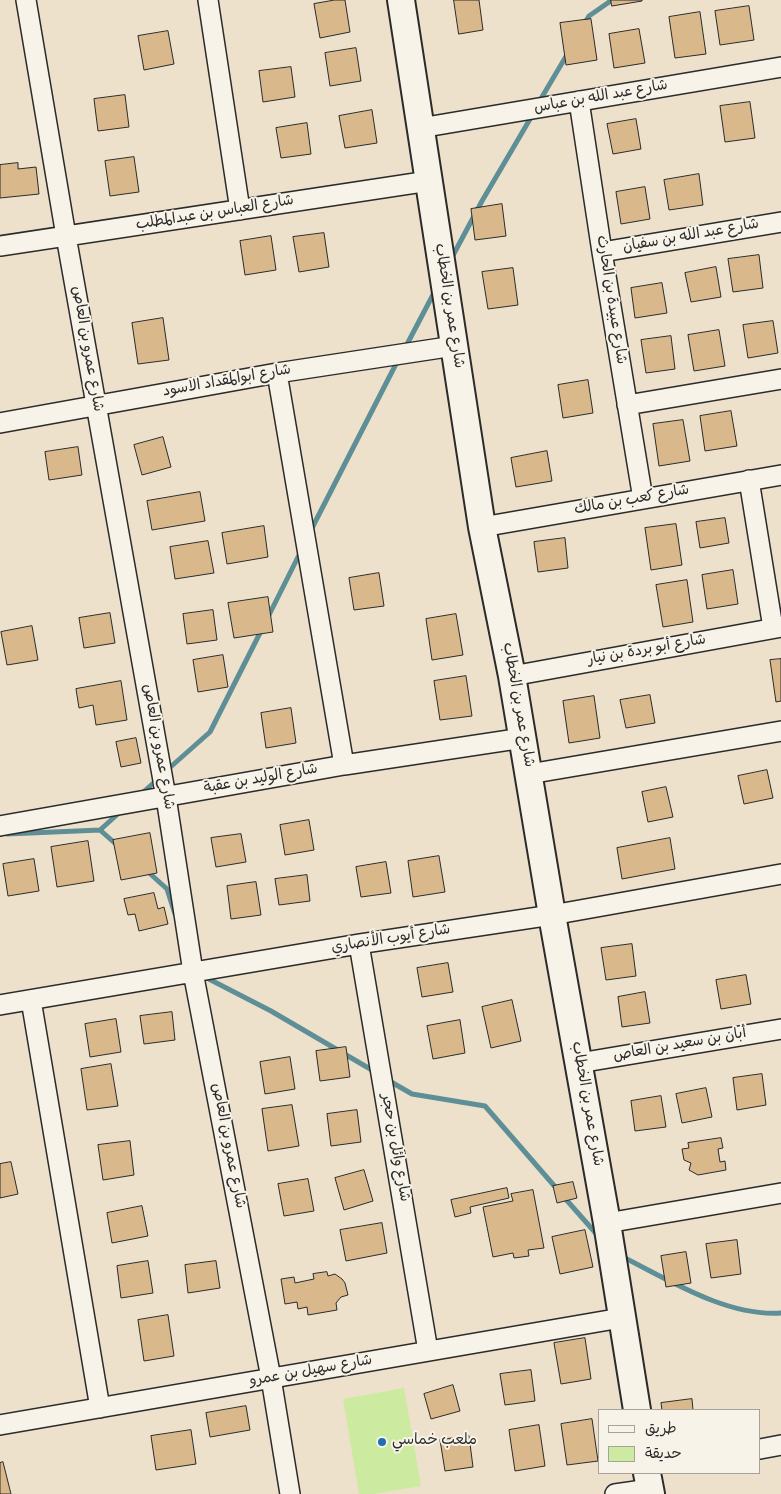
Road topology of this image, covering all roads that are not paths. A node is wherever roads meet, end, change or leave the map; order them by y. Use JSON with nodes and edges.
{"nodes":[{"id":1,"x":26,"y":0,"type":"edge"},
{"id":2,"x":208,"y":0,"type":"edge"},
{"id":3,"x":401,"y":0,"type":"edge"},
{"id":4,"x":781,"y":67,"type":"edge"},
{"id":5,"x":580,"y":101,"type":"junction"},
{"id":6,"x":420,"y":128,"type":"junction"},
{"id":7,"x":429,"y":181,"type":"junction"},
{"id":8,"x":240,"y":210,"type":"junction"},
{"id":9,"x":781,"y":222,"type":"edge"},
{"id":10,"x":66,"y":236,"type":"junction"},
{"id":11,"x":0,"y":246,"type":"edge"},
{"id":12,"x":602,"y":252,"type":"junction"},
{"id":13,"x":454,"y":346,"type":"junction"},
{"id":14,"x":277,"y":373,"type":"junction"},
{"id":15,"x":781,"y":379,"type":"edge"},
{"id":16,"x":96,"y":405,"type":"junction"},
{"id":17,"x":627,"y":405,"type":"junction"},
{"id":18,"x":0,"y":423,"type":"edge"},
{"id":19,"x":781,"y":475,"type":"edge"},
{"id":20,"x":749,"y":480,"type":"junction"},
{"id":21,"x":643,"y":499,"type":"junction"},
{"id":22,"x":482,"y":527,"type":"junction"},
{"id":23,"x":777,"y":627,"type":"edge"},
{"id":24,"x":512,"y":676,"type":"junction"},
{"id":25,"x":781,"y":730,"type":"edge"},
{"id":26,"x":523,"y":738,"type":"junction"},
{"id":27,"x":344,"y":765,"type":"junction"},
{"id":28,"x":529,"y":774,"type":"junction"},
{"id":29,"x":166,"y":798,"type":"junction"},
{"id":30,"x":0,"y":826,"type":"edge"},
{"id":31,"x":781,"y":874,"type":"edge"},
{"id":32,"x":552,"y":915,"type":"junction"},
{"id":33,"x":359,"y":944,"type":"junction"},
{"id":34,"x":193,"y":972,"type":"junction"},
{"id":35,"x":31,"y":1000,"type":"junction"},
{"id":36,"x":0,"y":1005,"type":"edge"},
{"id":37,"x":781,"y":1029,"type":"edge"},
{"id":38,"x":579,"y":1063,"type":"junction"},
{"id":39,"x":781,"y":1193,"type":"edge"},
{"id":40,"x":607,"y":1224,"type":"junction"},
{"id":41,"x":621,"y":1318,"type":"junction"},
{"id":42,"x":428,"y":1351,"type":"junction"},
{"id":43,"x":271,"y":1378,"type":"junction"},
{"id":44,"x":100,"y":1408,"type":"junction"},
{"id":45,"x":637,"y":1409,"type":"edge"},
{"id":46,"x":0,"y":1425,"type":"edge"},
{"id":47,"x":781,"y":1445,"type":"edge"},
{"id":48,"x":761,"y":1449,"type":"edge"},
{"id":49,"x":650,"y":1485,"type":"edge"},
{"id":50,"x":290,"y":1494,"type":"edge"},
{"id":51,"x":615,"y":1494,"type":"edge"}],
"edges":[{"from":1,"to":10,"type":"street","name":"شارع عمرو بن العاص"},
{"from":2,"to":8,"type":"street"},
{"from":3,"to":6,"type":"street","name":"شارع عمر بن الخطاب"},
{"from":4,"to":5,"type":"street","name":"شارع عبد الله بن عباس"},
{"from":5,"to":6,"type":"street","name":"شارع عبد الله بن عباس"},
{"from":5,"to":12,"type":"street","name":"شارع عبيدة بن الحارث"},
{"from":6,"to":7,"type":"street","name":"شارع عمر بن الخطاب"},
{"from":7,"to":8,"type":"street","name":"شارع العباس بن عبدالمطلب"},
{"from":7,"to":13,"type":"street","name":"شارع عمر بن الخطاب"},
{"from":8,"to":10,"type":"street","name":"شارع العباس بن عبدالمطلب"},
{"from":9,"to":12,"type":"street","name":"شارع عبد الله بن سفيان"},
{"from":10,"to":11,"type":"street","name":"شارع العباس بن عبدالمطلب"},
{"from":10,"to":16,"type":"street","name":"شارع عمرو بن العاص"},
{"from":12,"to":17,"type":"street","name":"شارع عبيدة بن الحارث"},
{"from":13,"to":14,"type":"street","name":"شارع ابوالمقداد الاسود"},
{"from":13,"to":22,"type":"street","name":"شارع عمر بن الخطاب"},
{"from":14,"to":16,"type":"street","name":"شارع ابوالمقداد الاسود"},
{"from":14,"to":27,"type":"street"},
{"from":15,"to":17,"type":"street"},
{"from":16,"to":18,"type":"street","name":"شارع ابوالمقداد الاسود"},
{"from":16,"to":29,"type":"street","name":"شارع عمرو بن العاص"},
{"from":17,"to":21,"type":"street","name":"شارع عبيدة بن الحارث"},
{"from":19,"to":20,"type":"street","name":"شارع كعب بن مالك"},
{"from":20,"to":21,"type":"street","name":"شارع كعب بن مالك"},
{"from":20,"to":23,"type":"street"},
{"from":21,"to":22,"type":"street","name":"شارع كعب بن مالك"},
{"from":22,"to":24,"type":"street","name":"شارع عمر بن الخطاب"},
{"from":23,"to":24,"type":"street","name":"شارع أبو بردة بن نيار"},
{"from":24,"to":26,"type":"street","name":"شارع عمر بن الخطاب"},
{"from":25,"to":28,"type":"street"},
{"from":26,"to":27,"type":"street","name":"شارع الوليد بن عقبة"},
{"from":26,"to":28,"type":"street","name":"شارع عمر بن الخطاب"},
{"from":27,"to":29,"type":"street","name":"شارع الوليد بن عقبة"},
{"from":28,"to":32,"type":"street","name":"شارع عمر بن الخطاب"},
{"from":29,"to":30,"type":"street","name":"شارع الوليد بن عقبة"},
{"from":29,"to":34,"type":"street","name":"شارع عمرو بن العاص"},
{"from":31,"to":32,"type":"street","name":"شارع أيوب الأنصاري"},
{"from":32,"to":33,"type":"street","name":"شارع أيوب الأنصاري"},
{"from":32,"to":38,"type":"street","name":"شارع عمر بن الخطاب"},
{"from":33,"to":34,"type":"street","name":"شارع أيوب الأنصاري"},
{"from":33,"to":42,"type":"street","name":"شارع وائل بن حجر"},
{"from":34,"to":35,"type":"street","name":"شارع أيوب الأنصاري"},
{"from":34,"to":43,"type":"street","name":"شارع عمرو بن العاص"},
{"from":35,"to":36,"type":"street","name":"شارع أيوب الأنصاري"},
{"from":35,"to":44,"type":"street"},
{"from":37,"to":38,"type":"street","name":"أبان بن سعيد بن العاص"},
{"from":38,"to":40,"type":"street","name":"شارع عمر بن الخطاب"},
{"from":39,"to":40,"type":"street"},
{"from":40,"to":41,"type":"street","name":"شارع عمر بن الخطاب"},
{"from":41,"to":42,"type":"street","name":"شارع سهيل بن عمرو"},
{"from":41,"to":45,"type":"street","name":"شارع عمر بن الخطاب"},
{"from":42,"to":43,"type":"street","name":"شارع سهيل بن عمرو"},
{"from":43,"to":44,"type":"street","name":"شارع سهيل بن عمرو"},
{"from":43,"to":50,"type":"street","name":"شارع عمرو بن العاص"},
{"from":44,"to":46,"type":"street","name":"شارع سهيل بن عمرو"},
{"from":47,"to":48,"type":"street"},
{"from":49,"to":51,"type":"street"}]}
